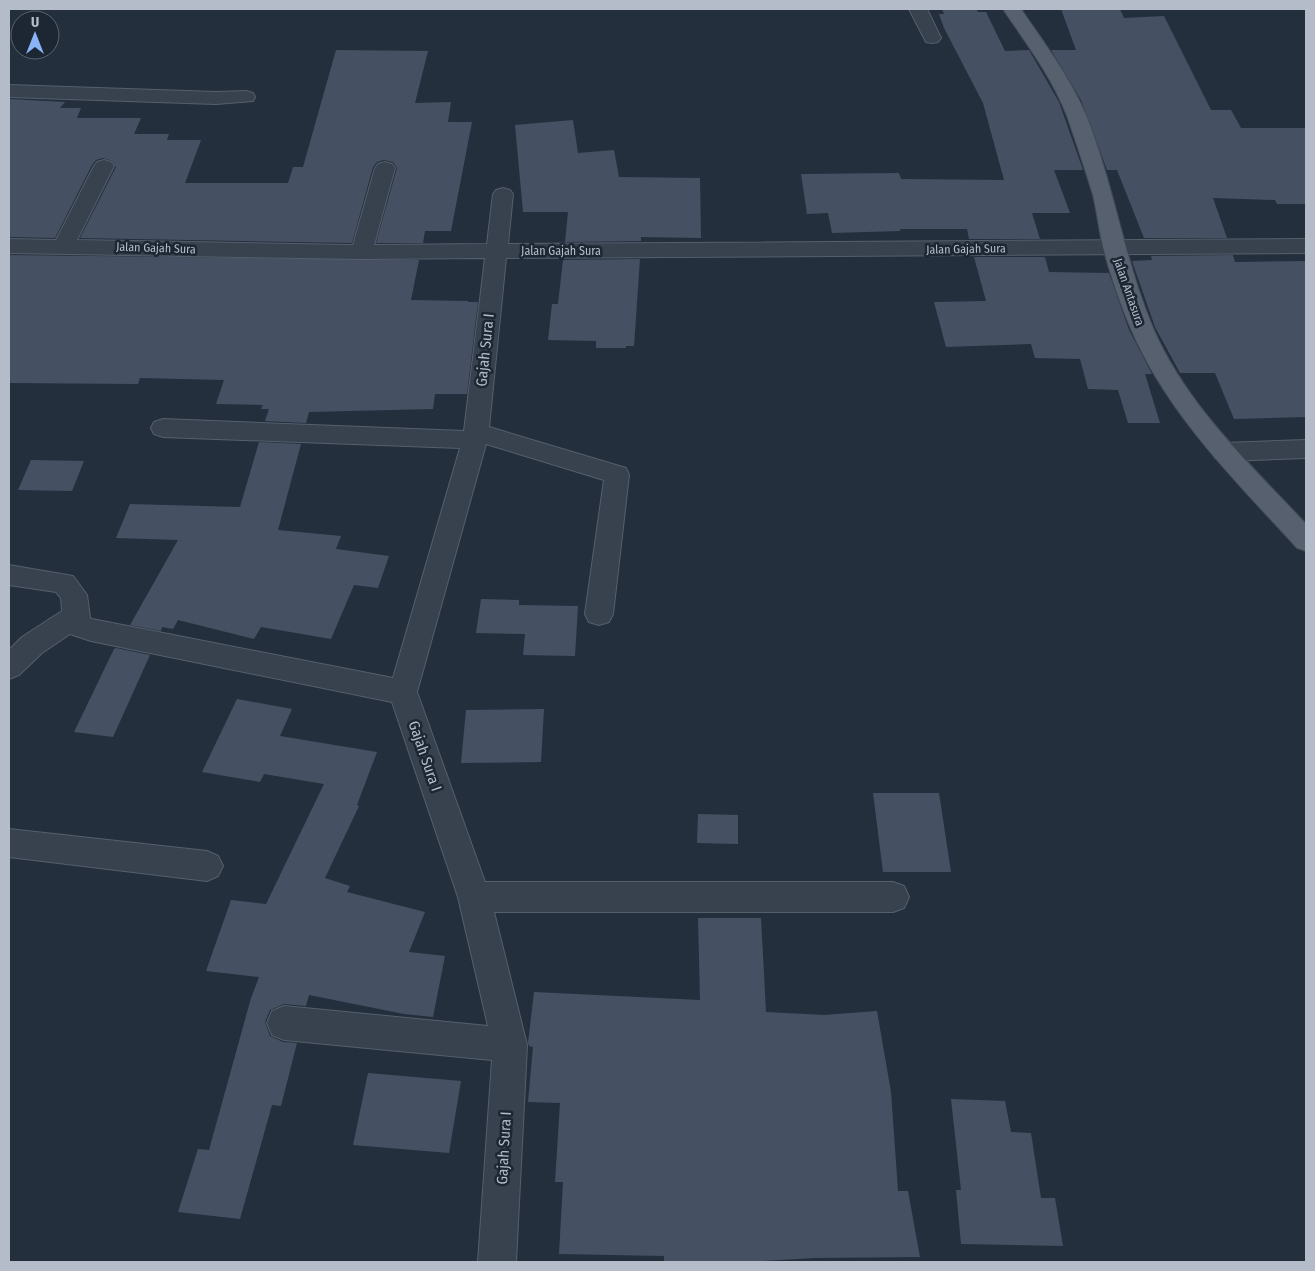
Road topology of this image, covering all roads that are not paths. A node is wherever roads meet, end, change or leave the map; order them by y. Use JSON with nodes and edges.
{"nodes":[{"id":1,"x":918,"y":9,"type":"edge"},
{"id":2,"x":1012,"y":9,"type":"edge"},
{"id":3,"x":932,"y":38,"type":"dead end"},
{"id":4,"x":9,"y":91,"type":"edge"},
{"id":5,"x":246,"y":97,"type":"dead end"},
{"id":6,"x":104,"y":166,"type":"dead end"},
{"id":7,"x":386,"y":168,"type":"dead end"},
{"id":8,"x":503,"y":194,"type":"dead end"},
{"id":9,"x":64,"y":245,"type":"junction"},
{"id":10,"x":9,"y":246,"type":"edge"},
{"id":11,"x":1306,"y":246,"type":"edge"},
{"id":12,"x":1114,"y":247,"type":"junction"},
{"id":13,"x":362,"y":252,"type":"junction"},
{"id":14,"x":496,"y":252,"type":"junction"},
{"id":15,"x":163,"y":428,"type":"dead end"},
{"id":16,"x":475,"y":436,"type":"junction"},
{"id":17,"x":1306,"y":449,"type":"edge"},
{"id":18,"x":1224,"y":452,"type":"junction"},
{"id":19,"x":1306,"y":541,"type":"edge"},
{"id":20,"x":9,"y":575,"type":"edge"},
{"id":21,"x":599,"y":614,"type":"dead end"},
{"id":22,"x":76,"y":616,"type":"junction"},
{"id":23,"x":9,"y":667,"type":"edge"},
{"id":24,"x":403,"y":692,"type":"junction"},
{"id":25,"x":9,"y":843,"type":"edge"},
{"id":26,"x":207,"y":866,"type":"dead end"},
{"id":27,"x":474,"y":897,"type":"junction"},
{"id":28,"x":893,"y":897,"type":"dead end"},
{"id":29,"x":284,"y":1023,"type":"dead end"},
{"id":30,"x":510,"y":1046,"type":"junction"},
{"id":31,"x":497,"y":1262,"type":"edge"}],
"edges":[{"from":1,"to":3,"type":"street"},
{"from":2,"to":12,"type":"main road","name":"Jalan Antasura"},
{"from":4,"to":5,"type":"street"},
{"from":6,"to":9,"type":"street"},
{"from":7,"to":13,"type":"street"},
{"from":8,"to":14,"type":"street","name":"Gajah Sura I"},
{"from":9,"to":10,"type":"street","name":"Jalan Gajah Sura"},
{"from":9,"to":13,"type":"street","name":"Jalan Gajah Sura"},
{"from":11,"to":12,"type":"street","name":"Jalan Gajah Sura"},
{"from":12,"to":14,"type":"street","name":"Jalan Gajah Sura"},
{"from":12,"to":18,"type":"main road","name":"Jalan Antasura"},
{"from":13,"to":14,"type":"street","name":"Jalan Gajah Sura"},
{"from":14,"to":16,"type":"street","name":"Gajah Sura I"},
{"from":15,"to":16,"type":"street"},
{"from":16,"to":21,"type":"street"},
{"from":16,"to":24,"type":"street","name":"Gajah Sura I"},
{"from":17,"to":18,"type":"street"},
{"from":18,"to":19,"type":"main road","name":"Jalan Antasura"},
{"from":20,"to":22,"type":"street"},
{"from":22,"to":23,"type":"street"},
{"from":22,"to":24,"type":"street"},
{"from":24,"to":27,"type":"street","name":"Gajah Sura I"},
{"from":25,"to":26,"type":"street"},
{"from":27,"to":28,"type":"street"},
{"from":27,"to":30,"type":"street","name":"Gajah Sura I"},
{"from":29,"to":30,"type":"street"},
{"from":30,"to":31,"type":"street","name":"Gajah Sura I"}]}
